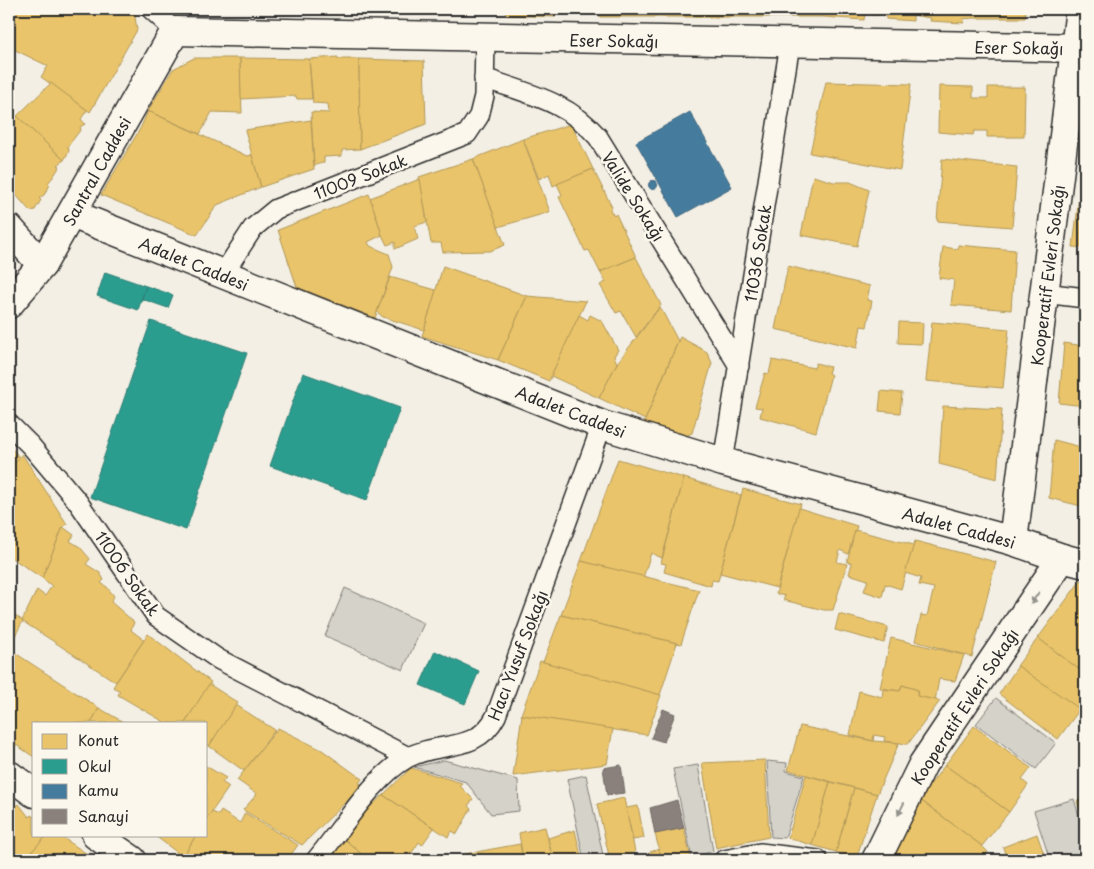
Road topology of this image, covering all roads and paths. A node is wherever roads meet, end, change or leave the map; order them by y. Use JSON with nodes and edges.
{"nodes":[{"id":1,"x":151,"y":9,"type":"edge"},
{"id":2,"x":1080,"y":9,"type":"edge"},
{"id":3,"x":174,"y":31,"type":"junction"},
{"id":4,"x":485,"y":37,"type":"junction"},
{"id":5,"x":790,"y":44,"type":"junction"},
{"id":6,"x":1080,"y":48,"type":"edge"},
{"id":7,"x":484,"y":78,"type":"junction"},
{"id":8,"x":72,"y":214,"type":"junction"},
{"id":9,"x":9,"y":228,"type":"edge"},
{"id":10,"x":42,"y":265,"type":"junction"},
{"id":11,"x":223,"y":274,"type":"junction"},
{"id":12,"x":1044,"y":293,"type":"junction"},
{"id":13,"x":1085,"y":298,"type":"edge"},
{"id":14,"x":9,"y":304,"type":"edge"},
{"id":15,"x":739,"y":366,"type":"junction"},
{"id":16,"x":9,"y":424,"type":"edge"},
{"id":17,"x":602,"y":425,"type":"junction"},
{"id":18,"x":722,"y":462,"type":"junction"},
{"id":19,"x":1013,"y":541,"type":"junction"},
{"id":20,"x":1074,"y":561,"type":"edge"},
{"id":21,"x":408,"y":757,"type":"junction"},
{"id":22,"x":9,"y":775,"type":"edge"},
{"id":23,"x":32,"y":791,"type":"edge"},
{"id":24,"x":97,"y":836,"type":"edge"},
{"id":25,"x":132,"y":860,"type":"edge"},
{"id":26,"x":316,"y":860,"type":"edge"},
{"id":27,"x":724,"y":860,"type":"edge"},
{"id":28,"x":818,"y":860,"type":"edge"},
{"id":29,"x":876,"y":860,"type":"edge"}],
"edges":[{"from":1,"to":3,"type":"lane"},
{"from":2,"to":6,"type":"street","name":"Kooperatif Evleri Sokağı"},
{"from":3,"to":4,"type":"street","name":"Eser Sokağı"},
{"from":3,"to":8,"type":"street","name":"Santral Caddesi"},
{"from":4,"to":5,"type":"street","name":"Eser Sokağı"},
{"from":4,"to":7,"type":"lane","name":"11009 Sokak"},
{"from":5,"to":6,"type":"street","name":"Eser Sokağı"},
{"from":5,"to":15,"type":"lane","name":"11036 Sokak"},
{"from":6,"to":12,"type":"street","name":"Kooperatif Evleri Sokağı"},
{"from":7,"to":11,"type":"lane","name":"11009 Sokak"},
{"from":7,"to":15,"type":"lane","name":"Valide Sokağı"},
{"from":8,"to":10,"type":"street","name":"Santral Caddesi"},
{"from":8,"to":11,"type":"street","name":"Adalet Caddesi"},
{"from":9,"to":10,"type":"street"},
{"from":10,"to":14,"type":"street","name":"Santral Caddesi"},
{"from":11,"to":17,"type":"street","name":"Adalet Caddesi"},
{"from":12,"to":13,"type":"lane"},
{"from":12,"to":19,"type":"street","name":"Kooperatif Evleri Sokağı"},
{"from":15,"to":18,"type":"lane","name":"11036 Sokak"},
{"from":16,"to":21,"type":"lane","name":"11006 Sokak"},
{"from":17,"to":18,"type":"street","name":"Adalet Caddesi"},
{"from":17,"to":21,"type":"lane","name":"Hacı Yusuf Sokağı"},
{"from":18,"to":19,"type":"street","name":"Adalet Caddesi"},
{"from":19,"to":20,"type":"street","name":"Adalet Caddesi"},
{"from":20,"to":29,"type":"street","name":"Kooperatif Evleri Sokağı","one_way":true},
{"from":21,"to":26,"type":"lane","name":"Hacı Yusuf Sokağı"},
{"from":22,"to":23,"type":"street"},
{"from":24,"to":25,"type":"street"},
{"from":27,"to":28,"type":"lane"}]}
